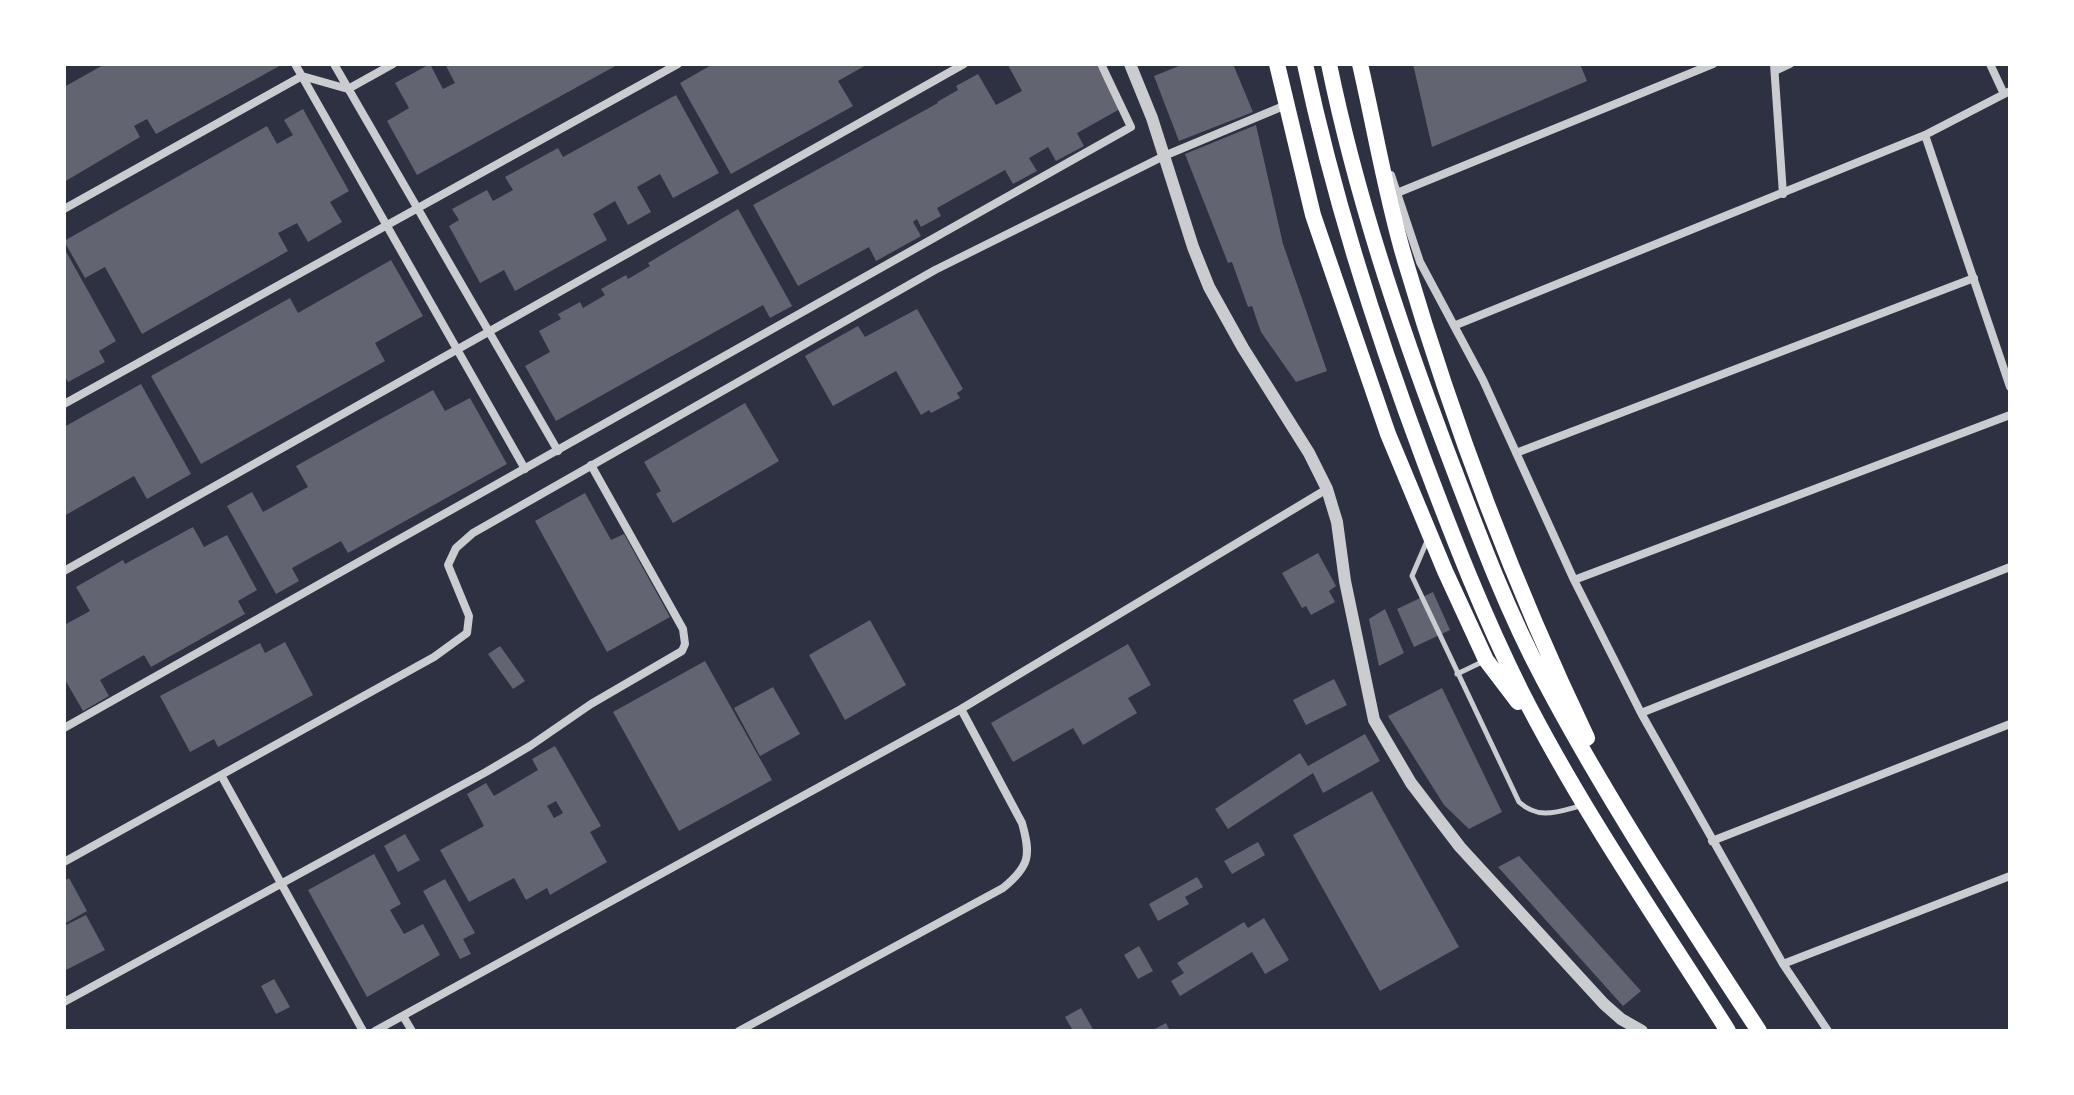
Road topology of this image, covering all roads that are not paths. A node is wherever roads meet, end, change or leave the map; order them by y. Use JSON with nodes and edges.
{"nodes":[{"id":1,"x":295,"y":64,"type":"edge"},
{"id":2,"x":334,"y":64,"type":"edge"},
{"id":3,"x":393,"y":64,"type":"edge"},
{"id":4,"x":678,"y":64,"type":"edge"},
{"id":5,"x":964,"y":64,"type":"edge"},
{"id":6,"x":1101,"y":64,"type":"edge"},
{"id":7,"x":1130,"y":64,"type":"edge"},
{"id":8,"x":1277,"y":64,"type":"edge"},
{"id":9,"x":1305,"y":64,"type":"edge"},
{"id":10,"x":1329,"y":64,"type":"edge"},
{"id":11,"x":1360,"y":64,"type":"edge"},
{"id":12,"x":1713,"y":64,"type":"edge"},
{"id":13,"x":1790,"y":64,"type":"edge"},
{"id":14,"x":1990,"y":64,"type":"edge"},
{"id":15,"x":1774,"y":68,"type":"edge"},
{"id":16,"x":302,"y":76,"type":"junction"},
{"id":17,"x":348,"y":89,"type":"junction"},
{"id":18,"x":2007,"y":93,"type":"edge"},
{"id":19,"x":1286,"y":105,"type":"junction"},
{"id":20,"x":1371,"y":109,"type":"junction"},
{"id":21,"x":1925,"y":135,"type":"junction"},
{"id":22,"x":1164,"y":156,"type":"junction"},
{"id":23,"x":1397,"y":193,"type":"junction"},
{"id":24,"x":1783,"y":194,"type":"junction"},
{"id":25,"x":64,"y":209,"type":"edge"},
{"id":26,"x":419,"y":209,"type":"junction"},
{"id":27,"x":385,"y":224,"type":"junction"},
{"id":28,"x":1974,"y":278,"type":"junction"},
{"id":29,"x":1456,"y":325,"type":"junction"},
{"id":30,"x":489,"y":332,"type":"junction"},
{"id":31,"x":457,"y":351,"type":"junction"},
{"id":32,"x":2010,"y":387,"type":"edge"},
{"id":33,"x":64,"y":404,"type":"edge"},
{"id":34,"x":2010,"y":415,"type":"edge"},
{"id":35,"x":558,"y":451,"type":"junction"},
{"id":36,"x":1516,"y":453,"type":"junction"},
{"id":37,"x":591,"y":465,"type":"junction"},
{"id":38,"x":525,"y":469,"type":"junction"},
{"id":39,"x":1327,"y":489,"type":"junction"},
{"id":40,"x":1430,"y":535,"type":"junction"},
{"id":41,"x":2010,"y":567,"type":"edge"},
{"id":42,"x":64,"y":571,"type":"edge"},
{"id":43,"x":1574,"y":580,"type":"junction"},
{"id":44,"x":1486,"y":660,"type":"junction"},
{"id":45,"x":1457,"y":674,"type":"junction"},
{"id":46,"x":961,"y":709,"type":"junction"},
{"id":47,"x":1641,"y":713,"type":"junction"},
{"id":48,"x":2010,"y":724,"type":"edge"},
{"id":49,"x":64,"y":728,"type":"edge"},
{"id":50,"x":1550,"y":744,"type":"junction"},
{"id":51,"x":221,"y":775,"type":"junction"},
{"id":52,"x":1585,"y":804,"type":"junction"},
{"id":53,"x":1636,"y":841,"type":"junction"},
{"id":54,"x":1712,"y":841,"type":"junction"},
{"id":55,"x":64,"y":862,"type":"edge"},
{"id":56,"x":2010,"y":876,"type":"edge"},
{"id":57,"x":281,"y":886,"type":"junction"},
{"id":58,"x":1783,"y":964,"type":"junction"},
{"id":59,"x":64,"y":1002,"type":"edge"},
{"id":60,"x":403,"y":1016,"type":"junction"},
{"id":61,"x":363,"y":1031,"type":"edge"},
{"id":62,"x":375,"y":1031,"type":"edge"},
{"id":63,"x":412,"y":1031,"type":"edge"},
{"id":64,"x":739,"y":1031,"type":"edge"},
{"id":65,"x":1642,"y":1031,"type":"edge"},
{"id":66,"x":1728,"y":1031,"type":"edge"},
{"id":67,"x":1759,"y":1031,"type":"edge"},
{"id":68,"x":1828,"y":1031,"type":"edge"}],
"edges":[{"from":1,"to":16,"type":"street"},
{"from":2,"to":17,"type":"street"},
{"from":3,"to":17,"type":"street"},
{"from":4,"to":26,"type":"street"},
{"from":5,"to":30,"type":"street"},
{"from":6,"to":35,"type":"street"},
{"from":7,"to":22,"type":"street"},
{"from":8,"to":19,"type":"highway"},
{"from":9,"to":50,"type":"highway"},
{"from":10,"to":53,"type":"highway"},
{"from":11,"to":20,"type":"highway"},
{"from":12,"to":23,"type":"street"},
{"from":13,"to":15,"type":"street"},
{"from":14,"to":18,"type":"street"},
{"from":15,"to":24,"type":"street"},
{"from":16,"to":17,"type":"street"},
{"from":16,"to":25,"type":"street"},
{"from":16,"to":27,"type":"street"},
{"from":17,"to":26,"type":"street"},
{"from":18,"to":21,"type":"street"},
{"from":19,"to":22,"type":"street"},
{"from":19,"to":40,"type":"highway"},
{"from":20,"to":23,"type":"street"},
{"from":20,"to":53,"type":"highway"},
{"from":21,"to":24,"type":"street"},
{"from":21,"to":28,"type":"street"},
{"from":22,"to":37,"type":"street"},
{"from":22,"to":39,"type":"street"},
{"from":23,"to":29,"type":"street"},
{"from":24,"to":29,"type":"street"},
{"from":26,"to":27,"type":"street"},
{"from":26,"to":30,"type":"street"},
{"from":27,"to":31,"type":"street"},
{"from":27,"to":33,"type":"street"},
{"from":28,"to":32,"type":"street"},
{"from":28,"to":36,"type":"street"},
{"from":29,"to":36,"type":"street"},
{"from":30,"to":31,"type":"street"},
{"from":30,"to":35,"type":"street"},
{"from":31,"to":38,"type":"street"},
{"from":31,"to":42,"type":"street"},
{"from":34,"to":43,"type":"street"},
{"from":35,"to":38,"type":"street"},
{"from":36,"to":43,"type":"street"},
{"from":37,"to":51,"type":"street"},
{"from":37,"to":57,"type":"street"},
{"from":38,"to":49,"type":"street"},
{"from":39,"to":46,"type":"street"},
{"from":39,"to":65,"type":"street"},
{"from":40,"to":44,"type":"highway"},
{"from":40,"to":45,"type":"lane"},
{"from":41,"to":47,"type":"street"},
{"from":43,"to":47,"type":"street"},
{"from":44,"to":45,"type":"lane"},
{"from":44,"to":50,"type":"highway"},
{"from":45,"to":52,"type":"lane"},
{"from":46,"to":60,"type":"street"},
{"from":46,"to":64,"type":"street"},
{"from":47,"to":54,"type":"street"},
{"from":48,"to":54,"type":"street"},
{"from":50,"to":52,"type":"highway"},
{"from":51,"to":55,"type":"street"},
{"from":51,"to":57,"type":"street"},
{"from":52,"to":66,"type":"highway"},
{"from":53,"to":67,"type":"highway"},
{"from":54,"to":58,"type":"street"},
{"from":56,"to":58,"type":"street"},
{"from":57,"to":59,"type":"street"},
{"from":57,"to":61,"type":"street"},
{"from":58,"to":68,"type":"street"},
{"from":60,"to":62,"type":"street"},
{"from":60,"to":63,"type":"street"}]}
